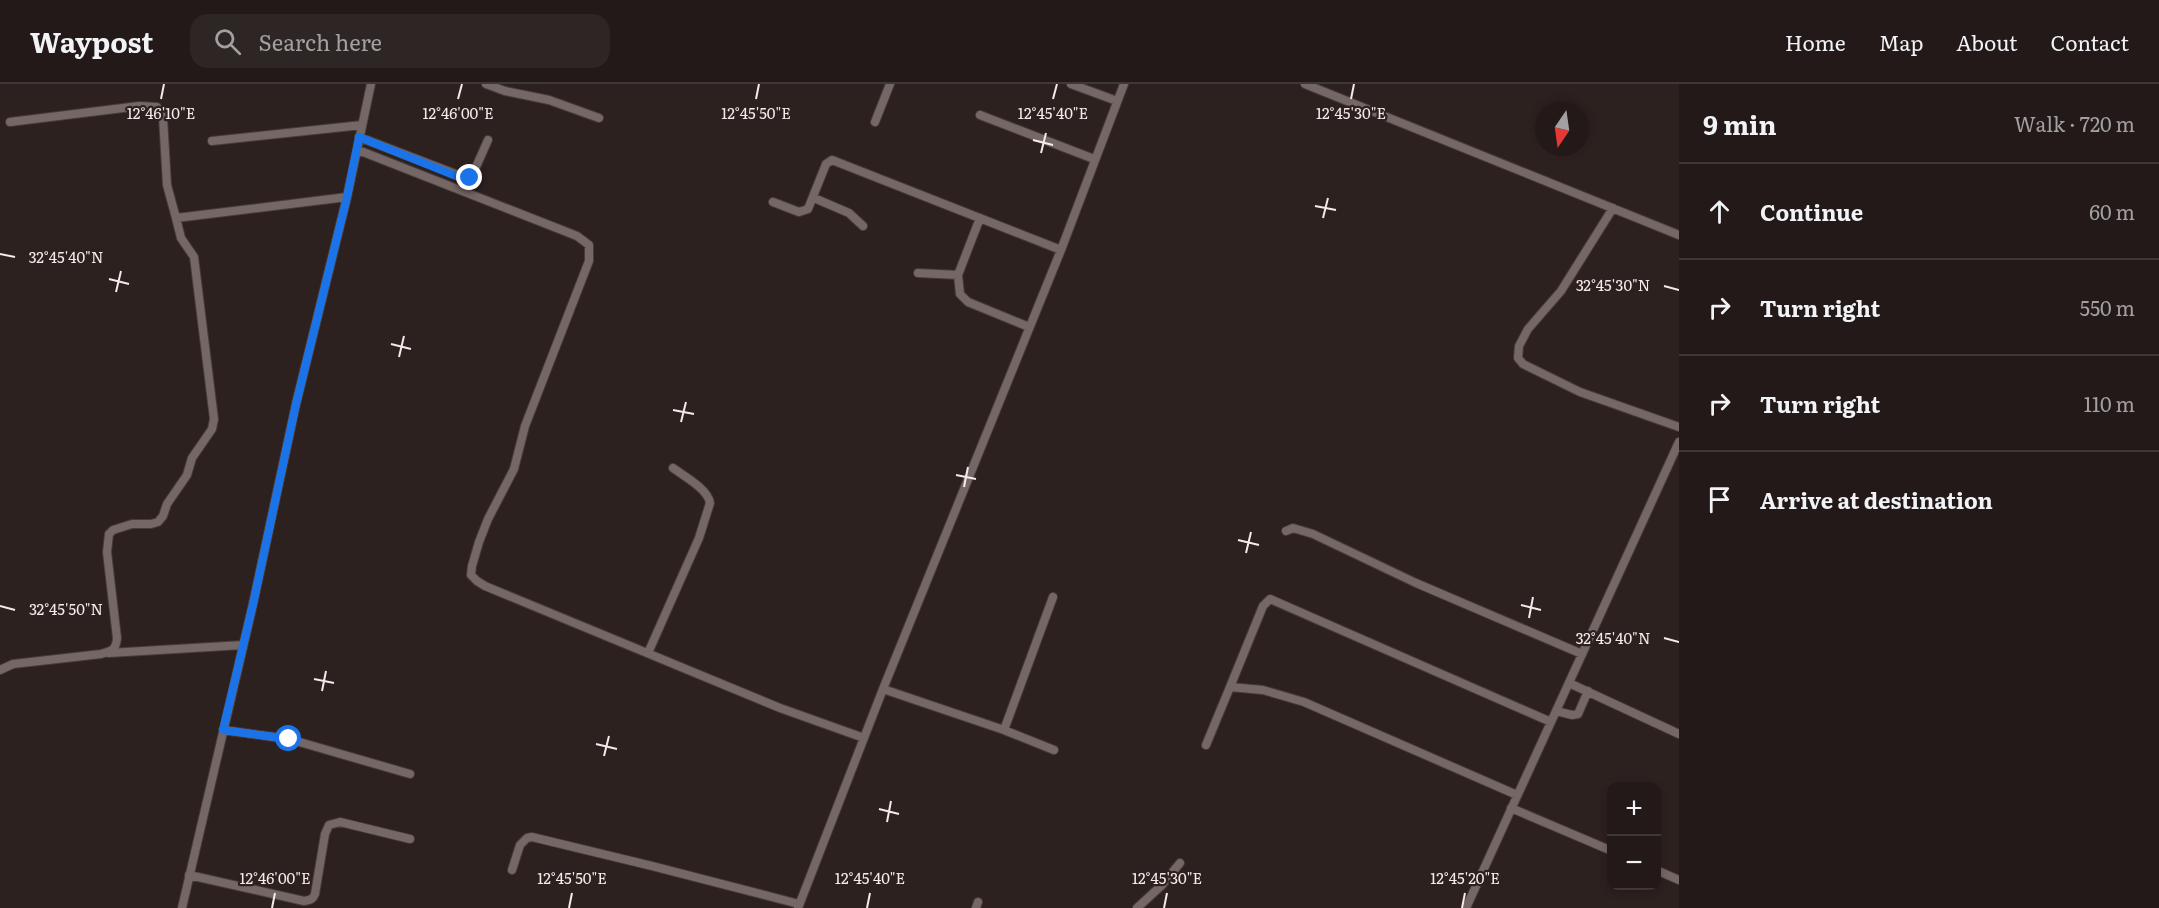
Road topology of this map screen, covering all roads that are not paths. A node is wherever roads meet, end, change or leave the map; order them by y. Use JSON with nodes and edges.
{"nodes":[{"id":1,"x":371,"y":84,"type":"edge"},
{"id":2,"x":486,"y":84,"type":"edge"},
{"id":3,"x":890,"y":84,"type":"edge"},
{"id":4,"x":1071,"y":84,"type":"edge"},
{"id":5,"x":1124,"y":84,"type":"edge"},
{"id":6,"x":1305,"y":84,"type":"edge"},
{"id":7,"x":1117,"y":101,"type":"junction"},
{"id":8,"x":980,"y":115,"type":"dead end"},
{"id":9,"x":599,"y":118,"type":"dead end"},
{"id":10,"x":10,"y":122,"type":"dead end"},
{"id":11,"x":875,"y":122,"type":"dead end"},
{"id":12,"x":362,"y":125,"type":"junction"},
{"id":13,"x":359,"y":137,"type":"junction"},
{"id":14,"x":488,"y":140,"type":"dead end"},
{"id":15,"x":212,"y":141,"type":"dead end"},
{"id":16,"x":358,"y":150,"type":"junction"},
{"id":17,"x":1094,"y":159,"type":"junction"},
{"id":18,"x":347,"y":197,"type":"junction"},
{"id":19,"x":813,"y":198,"type":"junction"},
{"id":20,"x":773,"y":202,"type":"dead end"},
{"id":21,"x":1613,"y":208,"type":"junction"},
{"id":22,"x":176,"y":218,"type":"junction"},
{"id":23,"x":980,"y":219,"type":"junction"},
{"id":24,"x":863,"y":225,"type":"dead end"},
{"id":25,"x":1679,"y":235,"type":"edge"},
{"id":26,"x":1061,"y":250,"type":"junction"},
{"id":27,"x":918,"y":273,"type":"dead end"},
{"id":28,"x":958,"y":275,"type":"junction"},
{"id":29,"x":1029,"y":327,"type":"junction"},
{"id":30,"x":1679,"y":426,"type":"edge"},
{"id":31,"x":1679,"y":442,"type":"edge"},
{"id":32,"x":673,"y":468,"type":"dead end"},
{"id":33,"x":1286,"y":531,"type":"dead end"},
{"id":34,"x":1053,"y":597,"type":"dead end"},
{"id":35,"x":243,"y":645,"type":"junction"},
{"id":36,"x":648,"y":653,"type":"junction"},
{"id":37,"x":101,"y":654,"type":"junction"},
{"id":38,"x":1582,"y":654,"type":"junction"},
{"id":39,"x":0,"y":670,"type":"edge"},
{"id":40,"x":1569,"y":683,"type":"junction"},
{"id":41,"x":1230,"y":687,"type":"junction"},
{"id":42,"x":883,"y":689,"type":"junction"},
{"id":43,"x":1588,"y":691,"type":"junction"},
{"id":44,"x":1556,"y":711,"type":"junction"},
{"id":45,"x":1551,"y":722,"type":"junction"},
{"id":46,"x":223,"y":730,"type":"junction"},
{"id":47,"x":1004,"y":730,"type":"junction"},
{"id":48,"x":1679,"y":734,"type":"edge"},
{"id":49,"x":864,"y":738,"type":"junction"},
{"id":50,"x":1206,"y":745,"type":"dead end"},
{"id":51,"x":1054,"y":750,"type":"dead end"},
{"id":52,"x":410,"y":774,"type":"dead end"},
{"id":53,"x":1517,"y":795,"type":"junction"},
{"id":54,"x":1511,"y":808,"type":"junction"},
{"id":55,"x":410,"y":838,"type":"dead end"},
{"id":56,"x":1607,"y":849,"type":"edge"},
{"id":57,"x":1180,"y":862,"type":"dead end"},
{"id":58,"x":512,"y":870,"type":"dead end"},
{"id":59,"x":1661,"y":872,"type":"edge"},
{"id":60,"x":189,"y":875,"type":"junction"},
{"id":61,"x":1679,"y":880,"type":"edge"},
{"id":62,"x":798,"y":906,"type":"edge"},
{"id":63,"x":182,"y":908,"type":"edge"},
{"id":64,"x":1137,"y":908,"type":"edge"},
{"id":65,"x":1466,"y":908,"type":"edge"}],
"edges":[{"from":1,"to":12,"type":"street"},
{"from":2,"to":9,"type":"street"},
{"from":3,"to":11,"type":"street"},
{"from":4,"to":7,"type":"street"},
{"from":5,"to":7,"type":"street"},
{"from":6,"to":21,"type":"street"},
{"from":7,"to":17,"type":"street"},
{"from":8,"to":17,"type":"street"},
{"from":10,"to":22,"type":"street"},
{"from":12,"to":13,"type":"street"},
{"from":12,"to":15,"type":"street"},
{"from":13,"to":14,"type":"street"},
{"from":13,"to":16,"type":"street"},
{"from":16,"to":18,"type":"street"},
{"from":16,"to":36,"type":"street"},
{"from":17,"to":26,"type":"street"},
{"from":18,"to":22,"type":"street"},
{"from":18,"to":35,"type":"street"},
{"from":19,"to":20,"type":"street"},
{"from":19,"to":23,"type":"street"},
{"from":19,"to":24,"type":"street"},
{"from":21,"to":25,"type":"street"},
{"from":21,"to":30,"type":"street"},
{"from":22,"to":37,"type":"street"},
{"from":23,"to":26,"type":"street"},
{"from":23,"to":28,"type":"street"},
{"from":26,"to":29,"type":"street"},
{"from":27,"to":28,"type":"street"},
{"from":28,"to":29,"type":"street"},
{"from":29,"to":42,"type":"street"},
{"from":31,"to":38,"type":"street"},
{"from":32,"to":36,"type":"street"},
{"from":33,"to":38,"type":"street"},
{"from":34,"to":47,"type":"street"},
{"from":35,"to":37,"type":"street"},
{"from":35,"to":46,"type":"street"},
{"from":36,"to":49,"type":"street"},
{"from":37,"to":39,"type":"street"},
{"from":38,"to":40,"type":"street"},
{"from":40,"to":43,"type":"street"},
{"from":40,"to":44,"type":"street"},
{"from":41,"to":45,"type":"street"},
{"from":41,"to":50,"type":"street"},
{"from":41,"to":53,"type":"street"},
{"from":42,"to":47,"type":"street"},
{"from":42,"to":49,"type":"street"},
{"from":43,"to":44,"type":"street"},
{"from":43,"to":48,"type":"street"},
{"from":44,"to":45,"type":"street"},
{"from":45,"to":53,"type":"street"},
{"from":46,"to":52,"type":"street"},
{"from":46,"to":60,"type":"street"},
{"from":47,"to":51,"type":"street"},
{"from":49,"to":62,"type":"street"},
{"from":53,"to":54,"type":"street"},
{"from":54,"to":56,"type":"street"},
{"from":54,"to":65,"type":"street"},
{"from":55,"to":60,"type":"street"},
{"from":57,"to":64,"type":"street"},
{"from":58,"to":62,"type":"street"},
{"from":59,"to":61,"type":"street"},
{"from":60,"to":63,"type":"street"}]}
